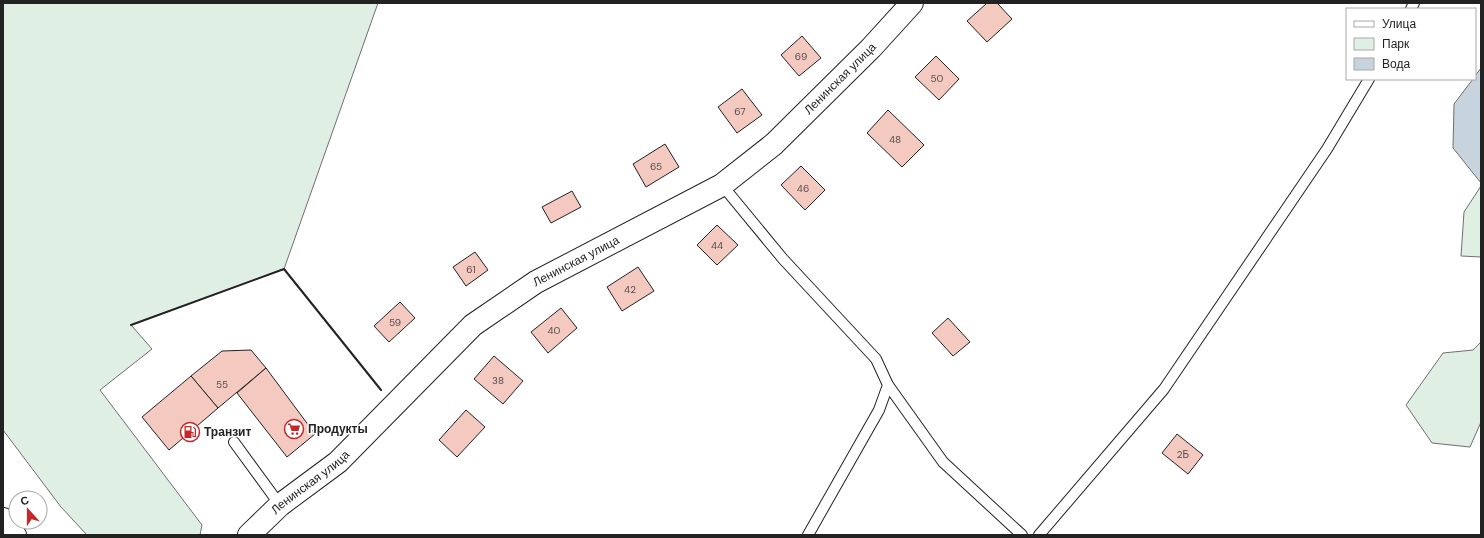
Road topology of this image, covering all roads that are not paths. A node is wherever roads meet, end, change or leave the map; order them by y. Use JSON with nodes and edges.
{"nodes":[{"id":1,"x":912,"y":3,"type":"edge"},
{"id":2,"x":1368,"y":80,"type":"edge"},
{"id":3,"x":722,"y":185,"type":"junction"},
{"id":4,"x":888,"y":385,"type":"junction"},
{"id":5,"x":234,"y":442,"type":"dead end"},
{"id":6,"x":280,"y":505,"type":"junction"},
{"id":7,"x":3,"y":519,"type":"edge"},
{"id":8,"x":15,"y":535,"type":"edge"},
{"id":9,"x":249,"y":535,"type":"edge"},
{"id":10,"x":808,"y":535,"type":"edge"},
{"id":11,"x":1022,"y":535,"type":"edge"},
{"id":12,"x":1039,"y":535,"type":"edge"}],
"edges":[{"from":1,"to":3,"type":"main road","name":"Ленинская улица"},
{"from":2,"to":12,"type":"lane"},
{"from":3,"to":4,"type":"lane"},
{"from":3,"to":6,"type":"main road","name":"Ленинская улица"},
{"from":4,"to":10,"type":"lane"},
{"from":4,"to":11,"type":"lane"},
{"from":5,"to":6,"type":"lane"},
{"from":6,"to":9,"type":"main road","name":"Ленинская улица"},
{"from":7,"to":8,"type":"main road"}]}
